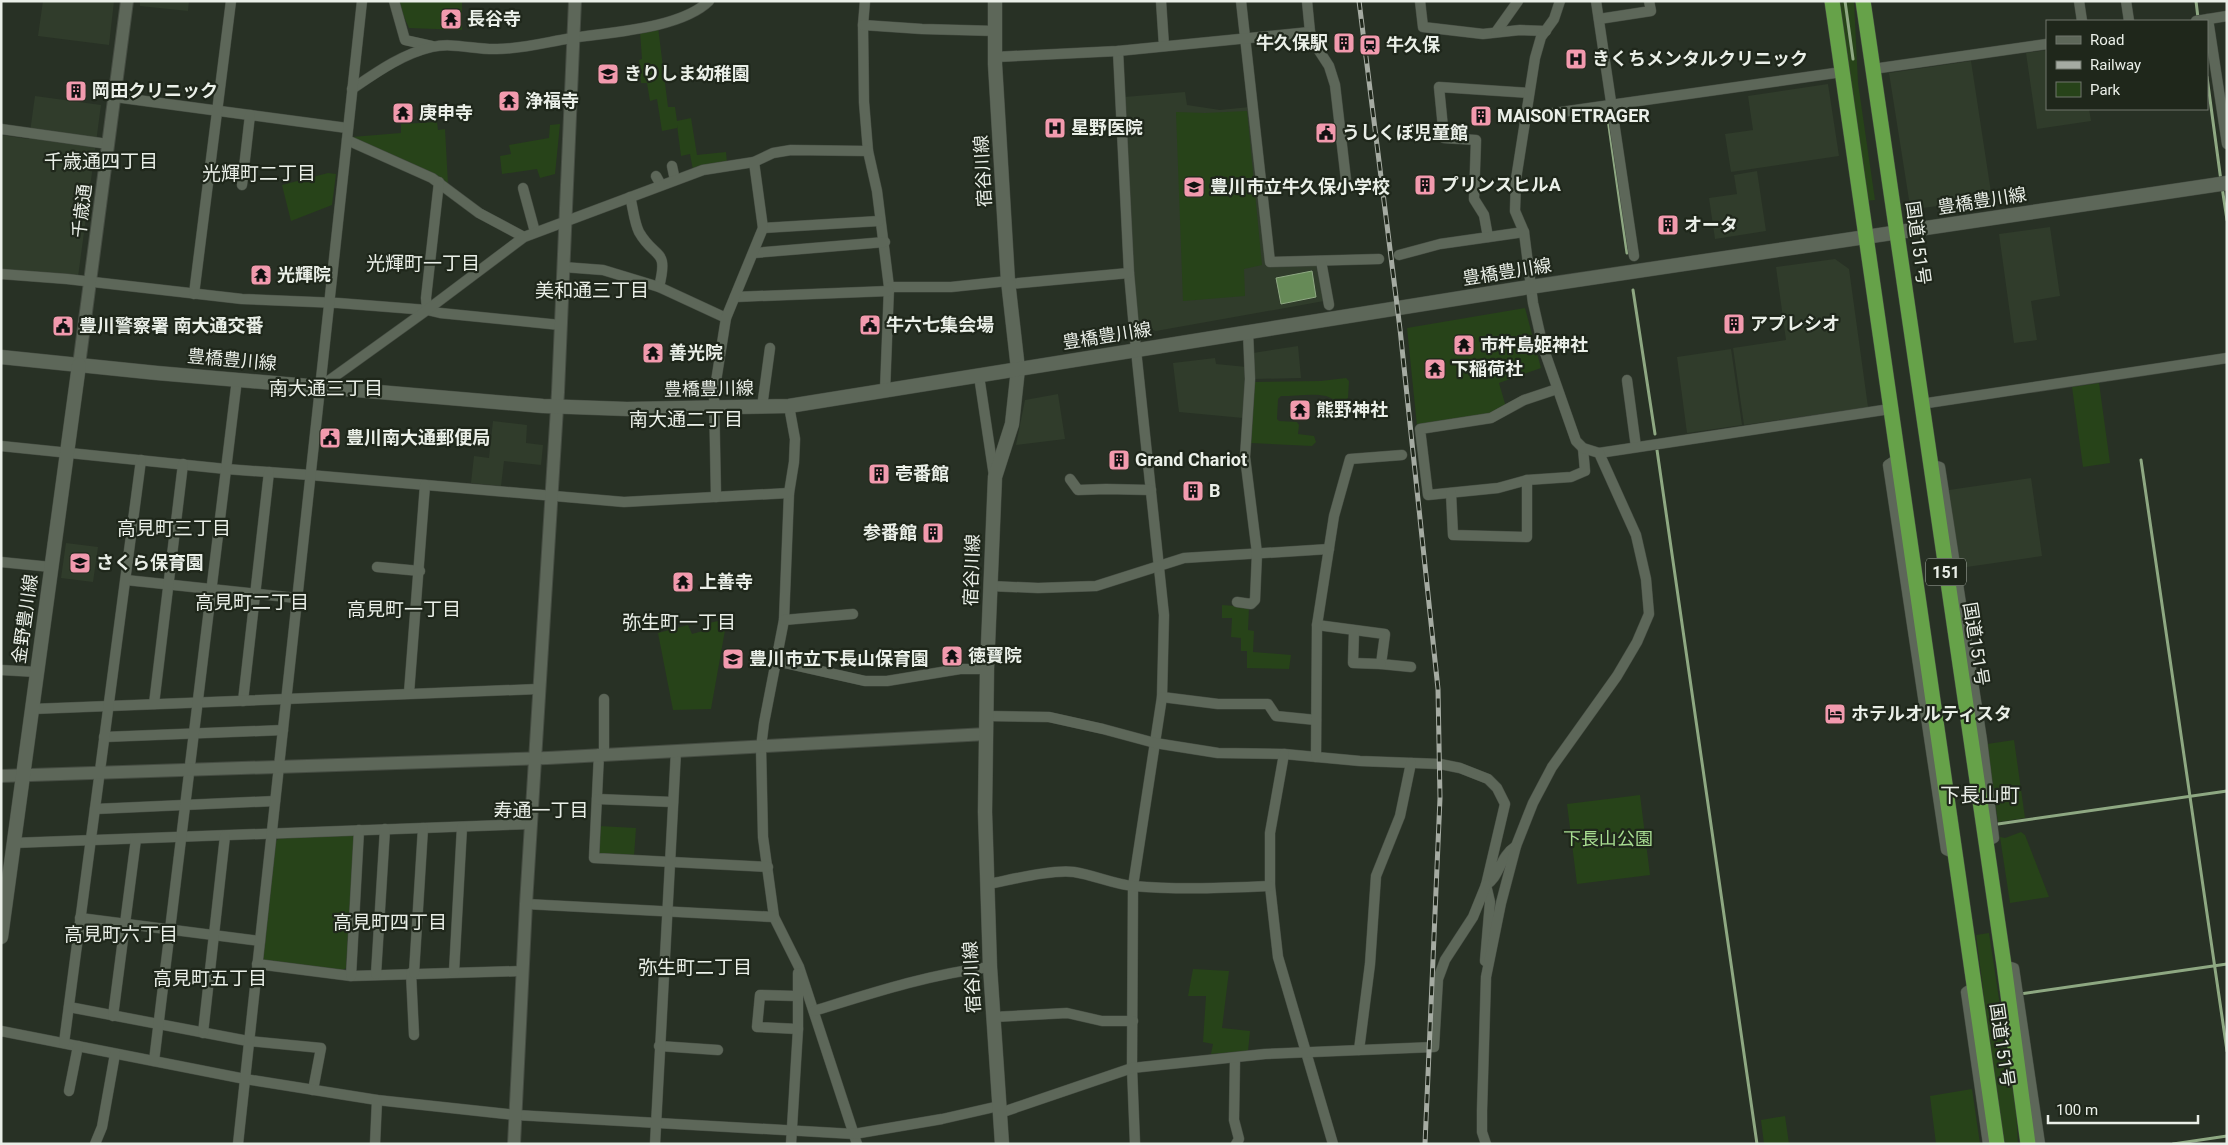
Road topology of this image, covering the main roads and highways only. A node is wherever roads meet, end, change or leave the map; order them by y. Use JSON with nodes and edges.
{"nodes":[{"id":1,"x":995,"y":1,"type":"edge"},
{"id":2,"x":1832,"y":1,"type":"edge"},
{"id":3,"x":1863,"y":1,"type":"edge"},
{"id":4,"x":2222,"y":184,"type":"edge"},
{"id":5,"x":1898,"y":232,"type":"junction"},
{"id":6,"x":1865,"y":237,"type":"junction"},
{"id":7,"x":1,"y":357,"type":"edge"},
{"id":8,"x":79,"y":365,"type":"junction"},
{"id":9,"x":1018,"y":369,"type":"junction"},
{"id":10,"x":1,"y":937,"type":"edge"},
{"id":11,"x":1002,"y":1144,"type":"edge"},
{"id":12,"x":1997,"y":1144,"type":"edge"},
{"id":13,"x":2028,"y":1144,"type":"edge"}],
"edges":[{"from":1,"to":9,"type":"main road","name":"宿谷川線"},
{"from":2,"to":6,"type":"highway","name":"国道151号","number":"151"},
{"from":3,"to":5,"type":"highway","name":"国道151号","number":"151"},
{"from":4,"to":5,"type":"main road","name":"豊橋豊川線"},
{"from":5,"to":6,"type":"main road","name":"豊橋豊川線"},
{"from":5,"to":13,"type":"highway","name":"国道151号","number":"151"},
{"from":6,"to":9,"type":"main road","name":"豊橋豊川線"},
{"from":6,"to":12,"type":"highway","name":"国道151号","number":"151"},
{"from":7,"to":8,"type":"main road","name":"豊橋豊川線"},
{"from":8,"to":9,"type":"main road","name":"豊橋豊川線"},
{"from":8,"to":10,"type":"main road","name":"金野豊川線"},
{"from":9,"to":11,"type":"main road","name":"宿谷川線"}]}
